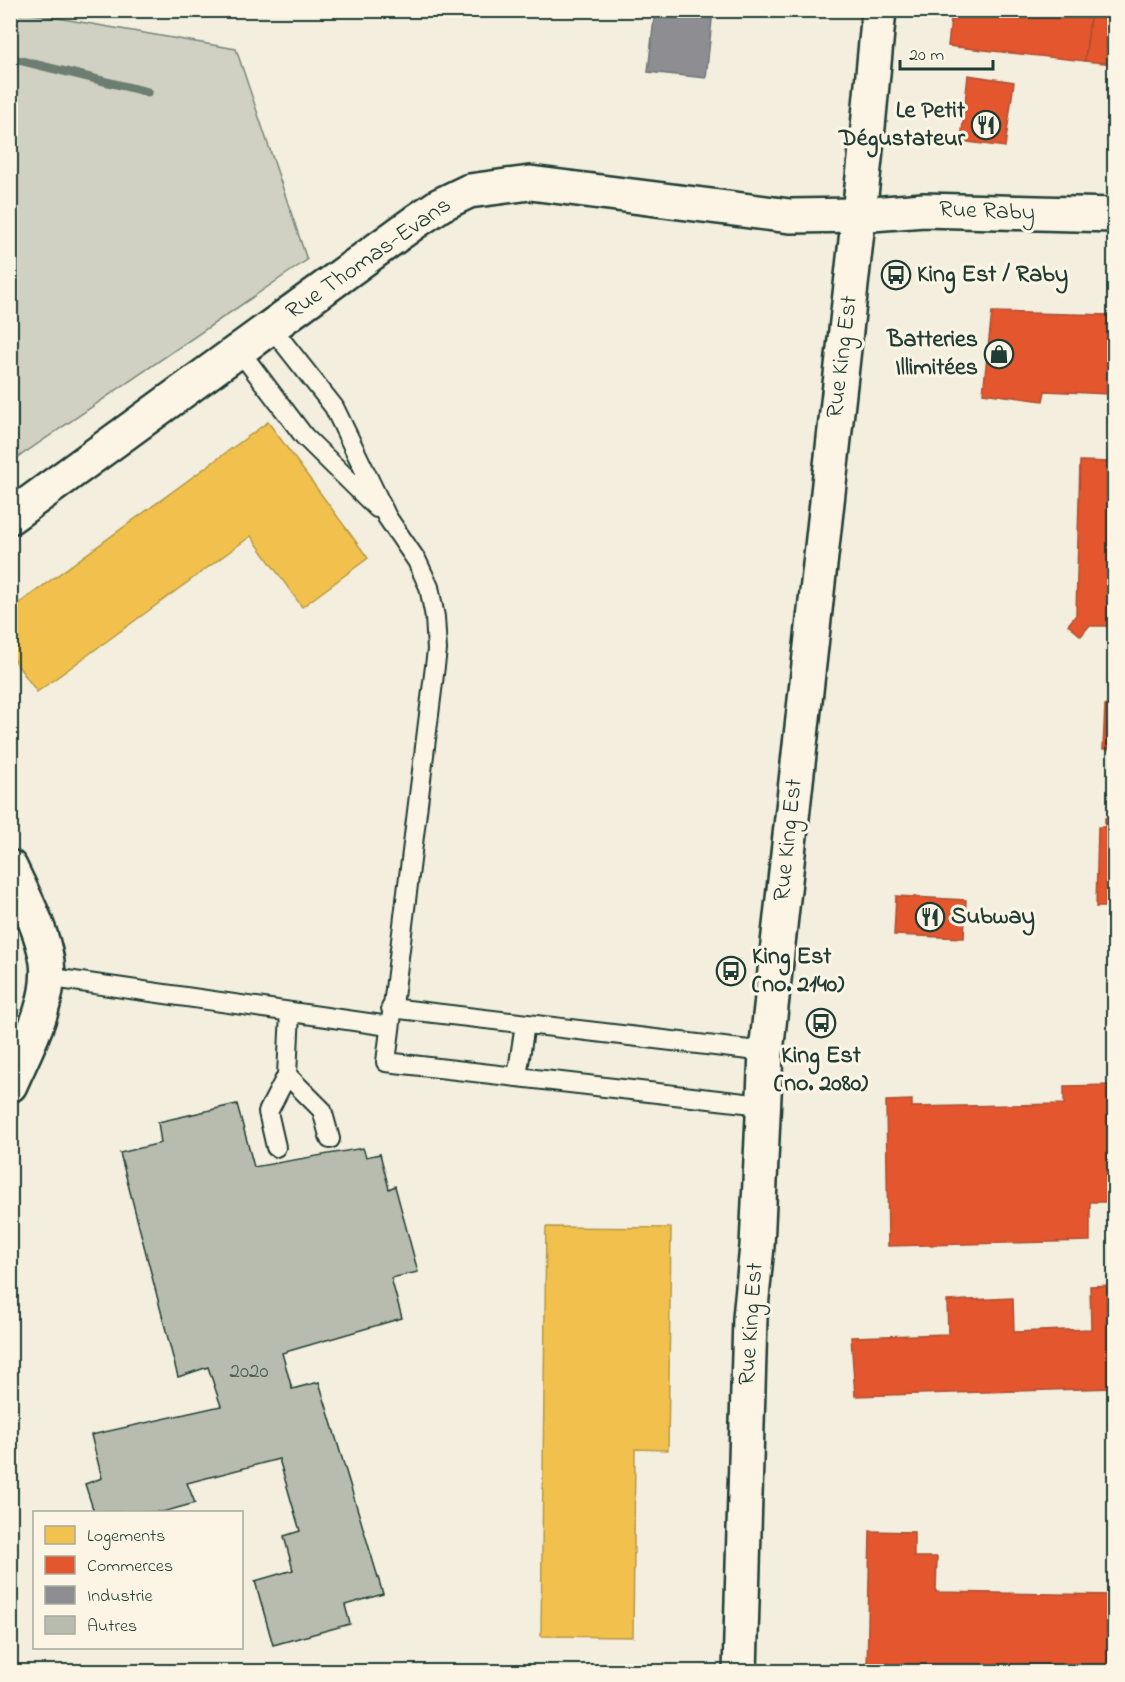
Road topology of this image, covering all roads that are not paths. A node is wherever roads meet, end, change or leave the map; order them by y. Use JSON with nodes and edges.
{"nodes":[{"id":1,"x":879,"y":10,"type":"edge"},
{"id":2,"x":859,"y":215,"type":"junction"},
{"id":3,"x":1114,"y":215,"type":"edge"},
{"id":4,"x":271,"y":327,"type":"junction"},
{"id":5,"x":239,"y":350,"type":"junction"},
{"id":6,"x":10,"y":517,"type":"edge"},
{"id":7,"x":387,"y":517,"type":"junction"},
{"id":8,"x":10,"y":867,"type":"edge"},
{"id":9,"x":46,"y":977,"type":"junction"},
{"id":10,"x":290,"y":1012,"type":"junction"},
{"id":11,"x":390,"y":1017,"type":"junction"},
{"id":12,"x":525,"y":1024,"type":"junction"},
{"id":13,"x":766,"y":1052,"type":"junction"},
{"id":14,"x":287,"y":1075,"type":"junction"},
{"id":15,"x":517,"y":1077,"type":"junction"},
{"id":16,"x":10,"y":1085,"type":"edge"},
{"id":17,"x":762,"y":1106,"type":"junction"},
{"id":18,"x":330,"y":1139,"type":"dead end"},
{"id":19,"x":276,"y":1147,"type":"dead end"},
{"id":20,"x":740,"y":1671,"type":"edge"}],
"edges":[{"from":1,"to":2,"type":"main road","name":"Rue King Est"},
{"from":2,"to":3,"type":"main road","name":"Rue Raby"},
{"from":2,"to":4,"type":"main road","name":"Rue Thomas-Evans"},
{"from":2,"to":13,"type":"main road","name":"Rue King Est"},
{"from":4,"to":5,"type":"main road","name":"Rue Thomas-Evans"},
{"from":4,"to":7,"type":"lane"},
{"from":5,"to":6,"type":"main road","name":"Rue Thomas-Evans"},
{"from":5,"to":7,"type":"lane"},
{"from":7,"to":11,"type":"lane"},
{"from":8,"to":9,"type":"main road"},
{"from":9,"to":10,"type":"lane"},
{"from":9,"to":16,"type":"main road"},
{"from":10,"to":11,"type":"lane"},
{"from":10,"to":14,"type":"lane"},
{"from":11,"to":12,"type":"lane"},
{"from":11,"to":15,"type":"lane"},
{"from":12,"to":13,"type":"lane"},
{"from":12,"to":15,"type":"lane"},
{"from":13,"to":17,"type":"main road","name":"Rue King Est"},
{"from":14,"to":18,"type":"lane"},
{"from":14,"to":19,"type":"lane"},
{"from":15,"to":17,"type":"lane"},
{"from":17,"to":20,"type":"main road","name":"Rue King Est"}]}
